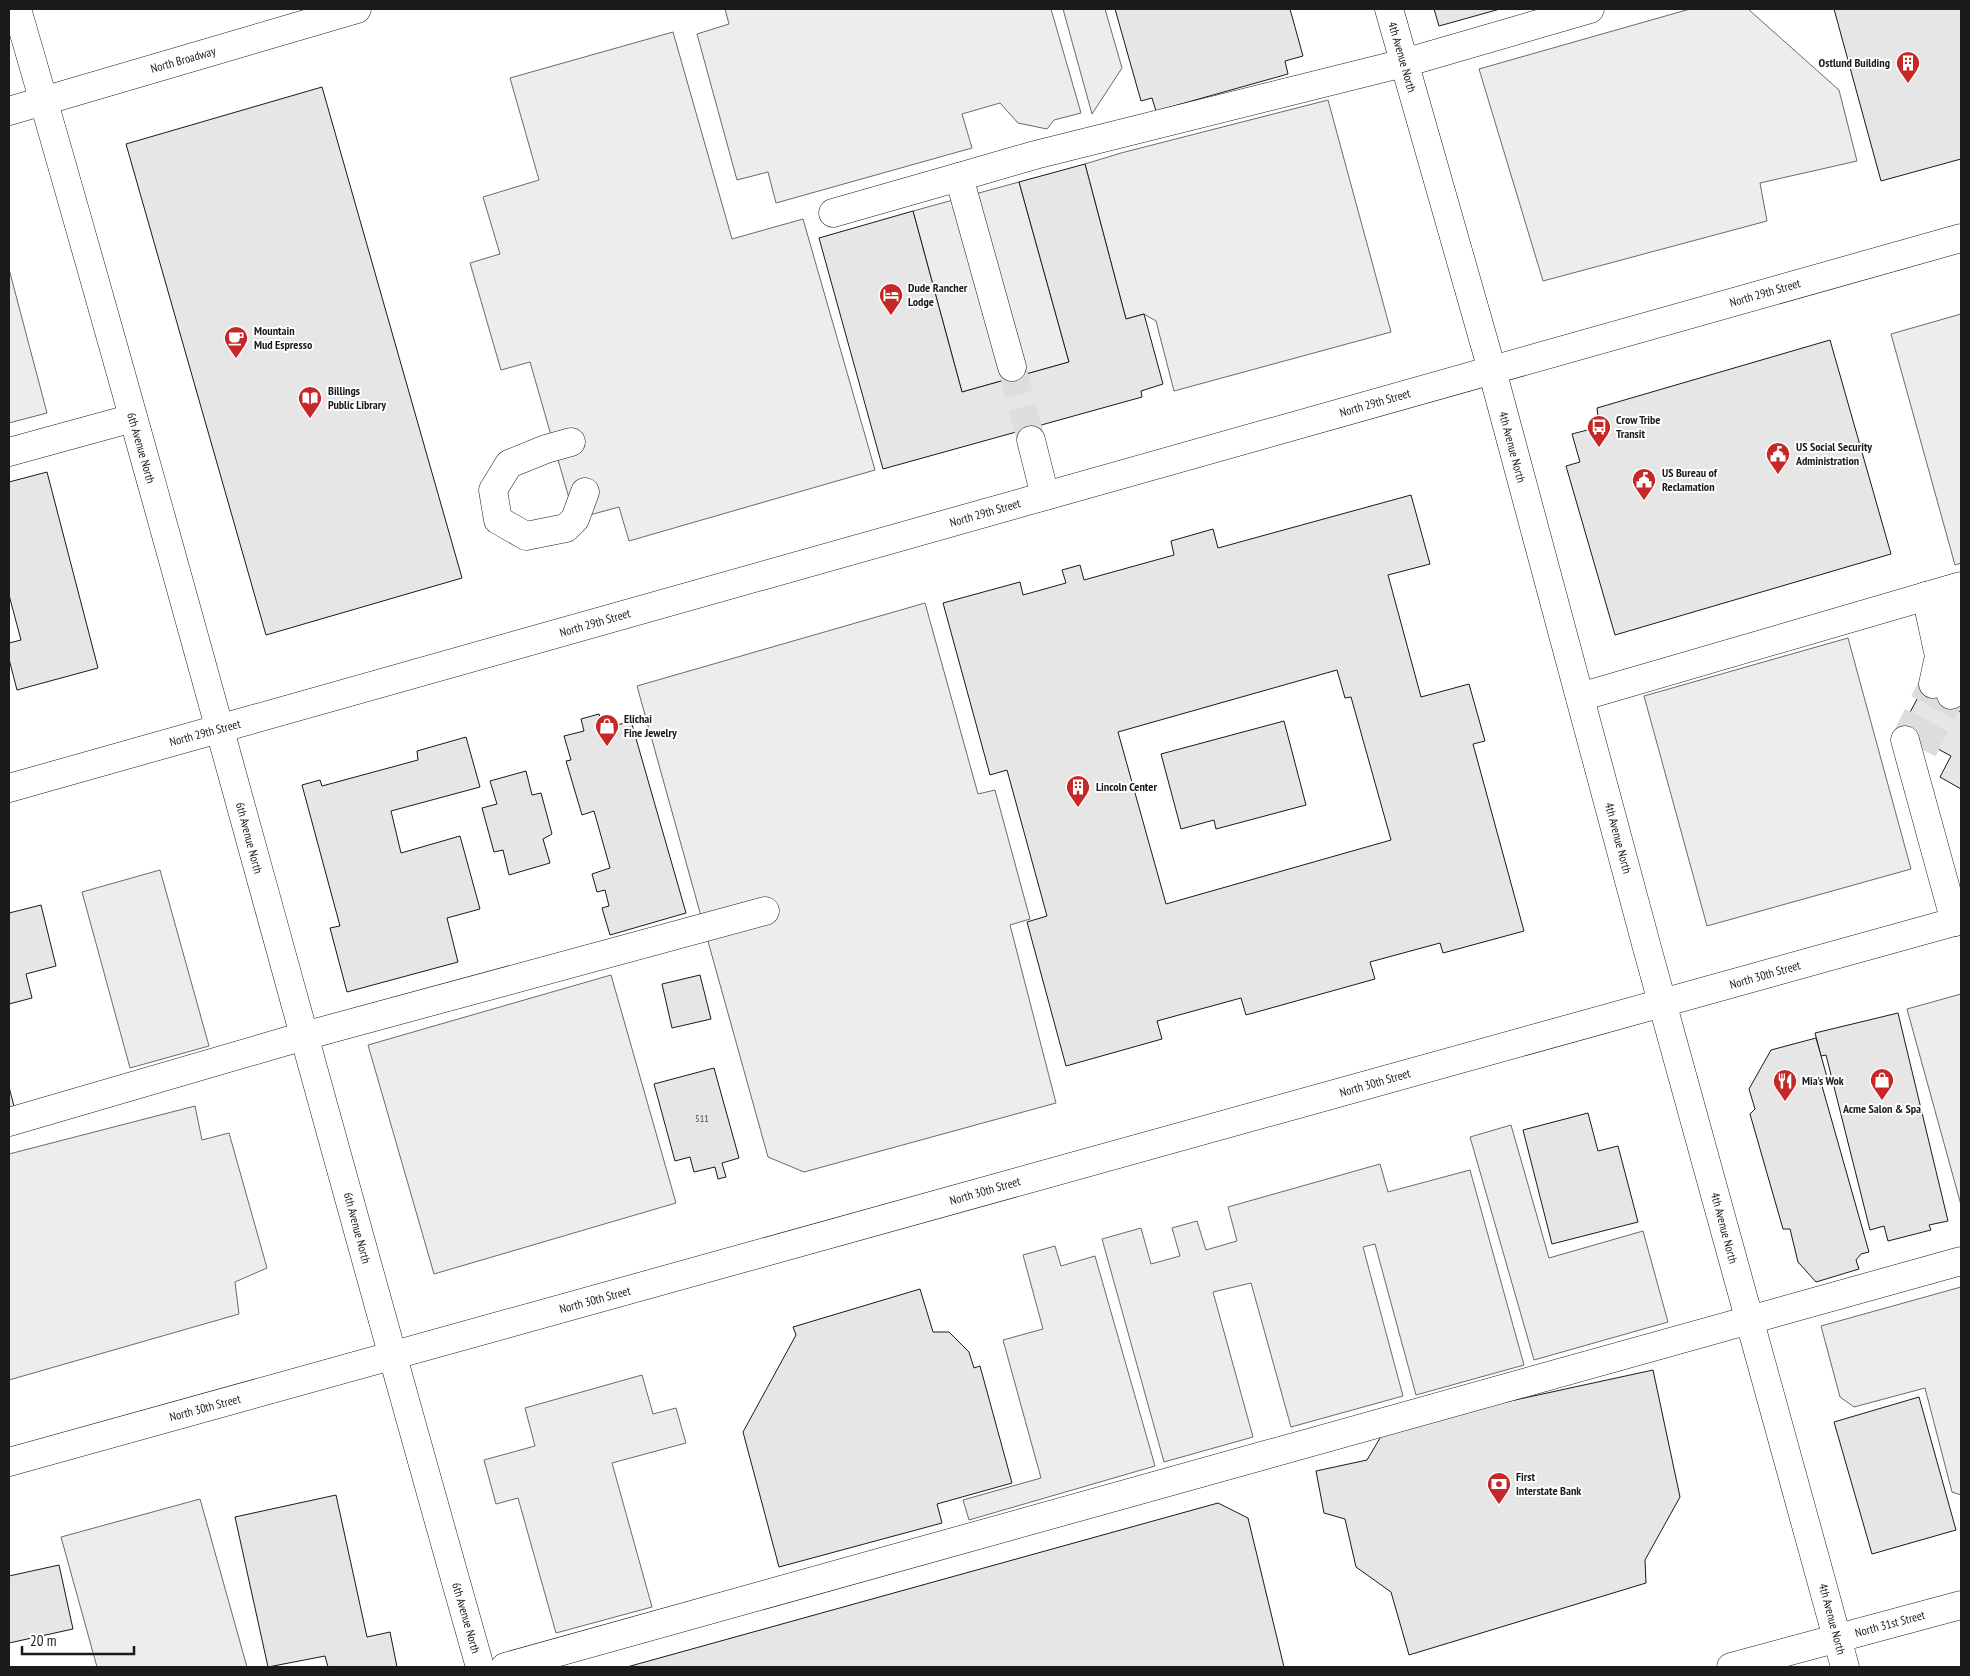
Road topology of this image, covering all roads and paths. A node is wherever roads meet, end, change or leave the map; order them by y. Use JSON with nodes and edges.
{"nodes":[{"id":1,"x":17,"y":9,"type":"edge"},
{"id":2,"x":357,"y":9,"type":"edge"},
{"id":3,"x":1389,"y":9,"type":"edge"},
{"id":4,"x":1590,"y":9,"type":"edge"},
{"id":5,"x":1404,"y":62,"type":"junction"},
{"id":6,"x":44,"y":102,"type":"junction"},
{"id":7,"x":9,"y":111,"type":"edge"},
{"id":8,"x":959,"y":177,"type":"junction"},
{"id":9,"x":833,"y":213,"type":"dead end"},
{"id":10,"x":1961,"y":238,"type":"edge"},
{"id":11,"x":1012,"y":367,"type":"tunnel mouth"},
{"id":12,"x":1492,"y":370,"type":"junction"},
{"id":13,"x":133,"y":418,"type":"junction"},
{"id":14,"x":1031,"y":440,"type":"tunnel mouth"},
{"id":15,"x":571,"y":442,"type":"dead end"},
{"id":16,"x":9,"y":452,"type":"edge"},
{"id":17,"x":585,"y":492,"type":"dead end"},
{"id":18,"x":1045,"y":496,"type":"junction"},
{"id":19,"x":1945,"y":591,"type":"edge"},
{"id":20,"x":1961,"y":650,"type":"edge"},
{"id":21,"x":1961,"y":661,"type":"edge"},
{"id":22,"x":1580,"y":697,"type":"junction"},
{"id":23,"x":219,"y":729,"type":"junction"},
{"id":24,"x":9,"y":788,"type":"edge"},
{"id":25,"x":1961,"y":883,"type":"edge"},
{"id":26,"x":765,"y":911,"type":"dead end"},
{"id":27,"x":1958,"y":921,"type":"edge"},
{"id":28,"x":1662,"y":1003,"type":"junction"},
{"id":29,"x":304,"y":1036,"type":"junction"},
{"id":30,"x":9,"y":1122,"type":"edge"},
{"id":31,"x":1961,"y":1261,"type":"edge"},
{"id":32,"x":1750,"y":1320,"type":"junction"},
{"id":33,"x":392,"y":1356,"type":"junction"},
{"id":34,"x":9,"y":1462,"type":"edge"},
{"id":35,"x":1961,"y":1605,"type":"edge"},
{"id":36,"x":1837,"y":1638,"type":"junction"},
{"id":37,"x":480,"y":1667,"type":"edge"},
{"id":38,"x":506,"y":1667,"type":"edge"},
{"id":39,"x":1731,"y":1667,"type":"edge"},
{"id":40,"x":1845,"y":1667,"type":"edge"}],
"edges":[{"from":1,"to":6,"type":"street","name":"6th Avenue North"},
{"from":2,"to":6,"type":"street","name":"North Broadway"},
{"from":3,"to":5,"type":"street","name":"4th Avenue North"},
{"from":4,"to":5,"type":"street"},
{"from":5,"to":8,"type":"street"},
{"from":5,"to":12,"type":"street","name":"4th Avenue North"},
{"from":6,"to":7,"type":"street","name":"North Broadway"},
{"from":6,"to":13,"type":"street","name":"6th Avenue North"},
{"from":8,"to":9,"type":"street"},
{"from":8,"to":11,"type":"street"},
{"from":10,"to":12,"type":"street","name":"North 29th Street"},
{"from":12,"to":18,"type":"street","name":"North 29th Street"},
{"from":12,"to":22,"type":"street","name":"4th Avenue North"},
{"from":13,"to":16,"type":"street"},
{"from":13,"to":23,"type":"street","name":"6th Avenue North"},
{"from":14,"to":18,"type":"street"},
{"from":15,"to":17,"type":"street"},
{"from":18,"to":23,"type":"street","name":"North 29th Street"},
{"from":19,"to":20,"type":"street"},
{"from":19,"to":21,"type":"street"},
{"from":19,"to":22,"type":"street"},
{"from":22,"to":28,"type":"street","name":"4th Avenue North"},
{"from":23,"to":24,"type":"street","name":"North 29th Street"},
{"from":23,"to":29,"type":"street","name":"6th Avenue North"},
{"from":25,"to":27,"type":"street"},
{"from":26,"to":29,"type":"street"},
{"from":27,"to":28,"type":"street","name":"North 30th Street"},
{"from":28,"to":32,"type":"street","name":"4th Avenue North"},
{"from":28,"to":33,"type":"street","name":"North 30th Street"},
{"from":29,"to":30,"type":"street"},
{"from":29,"to":33,"type":"street","name":"6th Avenue North"},
{"from":31,"to":32,"type":"street"},
{"from":32,"to":36,"type":"street","name":"4th Avenue North"},
{"from":32,"to":38,"type":"street"},
{"from":33,"to":34,"type":"street","name":"North 30th Street"},
{"from":33,"to":37,"type":"street","name":"6th Avenue North"},
{"from":35,"to":36,"type":"street","name":"North 31st Street"},
{"from":36,"to":39,"type":"street","name":"North 31st Street"},
{"from":36,"to":40,"type":"street","name":"4th Avenue North"}]}
